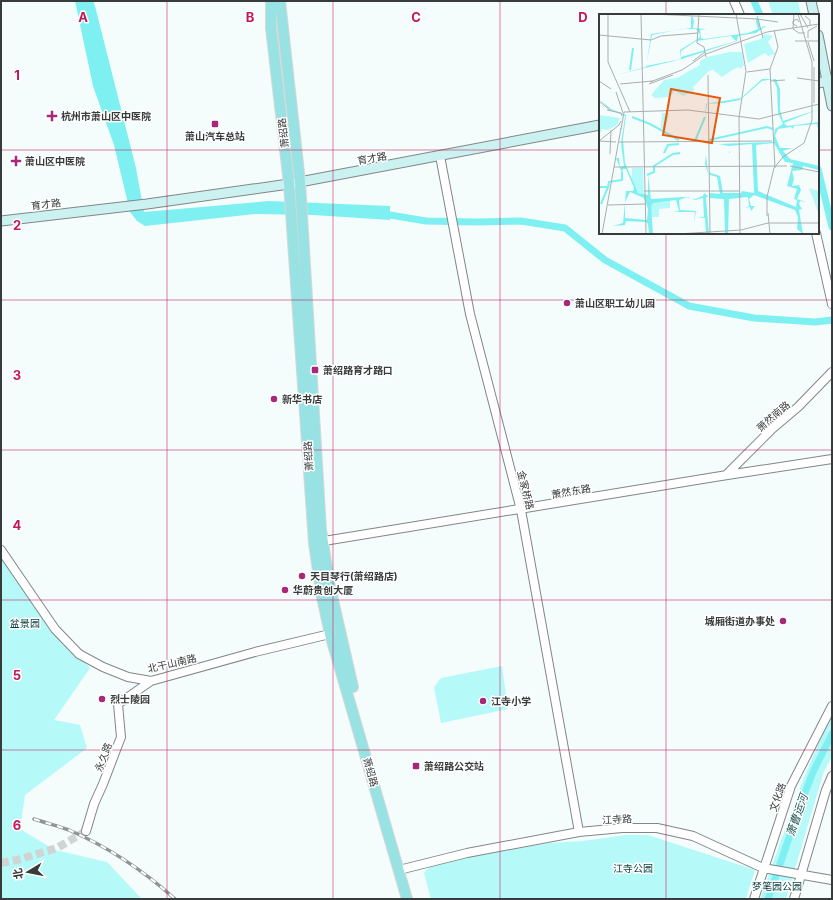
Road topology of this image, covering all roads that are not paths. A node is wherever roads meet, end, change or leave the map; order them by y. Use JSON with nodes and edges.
{"nodes":[{"id":1,"x":271,"y":1,"type":"edge"},
{"id":2,"x":280,"y":1,"type":"edge"},
{"id":3,"x":734,"y":1,"type":"edge"},
{"id":4,"x":811,"y":1,"type":"edge"},
{"id":5,"x":740,"y":14,"type":"edge"},
{"id":6,"x":814,"y":14,"type":"edge"},
{"id":7,"x":819,"y":41,"type":"edge"},
{"id":8,"x":826,"y":82,"type":"edge"},
{"id":9,"x":832,"y":106,"type":"edge"},
{"id":10,"x":599,"y":125,"type":"edge"},
{"id":11,"x":440,"y":156,"type":"junction"},
{"id":12,"x":295,"y":183,"type":"junction"},
{"id":13,"x":1,"y":221,"type":"edge"},
{"id":14,"x":816,"y":234,"type":"edge"},
{"id":15,"x":832,"y":304,"type":"edge"},
{"id":16,"x":832,"y":372,"type":"edge"},
{"id":17,"x":832,"y":459,"type":"edge"},
{"id":18,"x":726,"y":475,"type":"junction"},
{"id":19,"x":521,"y":510,"type":"junction"},
{"id":20,"x":318,"y":542,"type":"junction"},
{"id":21,"x":1,"y":550,"type":"edge"},
{"id":22,"x":330,"y":634,"type":"junction"},
{"id":23,"x":151,"y":680,"type":"junction"},
{"id":24,"x":832,"y":706,"type":"edge"},
{"id":25,"x":832,"y":776,"type":"edge"},
{"id":26,"x":86,"y":831,"type":"tunnel mouth"},
{"id":27,"x":579,"y":832,"type":"junction"},
{"id":28,"x":763,"y":868,"type":"junction"},
{"id":29,"x":402,"y":869,"type":"junction"},
{"id":30,"x":800,"y":874,"type":"junction"},
{"id":31,"x":832,"y":880,"type":"edge"},
{"id":32,"x":407,"y":899,"type":"edge"},
{"id":33,"x":413,"y":899,"type":"edge"},
{"id":34,"x":754,"y":899,"type":"edge"},
{"id":35,"x":794,"y":899,"type":"edge"}],
"edges":[{"from":1,"to":12,"type":"main road","name":"萧绍路"},
{"from":2,"to":12,"type":"main road"},
{"from":3,"to":5,"type":"street"},
{"from":4,"to":6,"type":"main road"},
{"from":7,"to":8,"type":"main road"},
{"from":8,"to":9,"type":"main road"},
{"from":10,"to":11,"type":"main road","name":"育才路"},
{"from":11,"to":12,"type":"main road","name":"育才路"},
{"from":11,"to":19,"type":"street","name":"金家桥路"},
{"from":12,"to":13,"type":"main road","name":"育才路"},
{"from":12,"to":20,"type":"main road","name":"萧绍路"},
{"from":14,"to":15,"type":"street"},
{"from":16,"to":18,"type":"street","name":"萧然南路"},
{"from":17,"to":18,"type":"street","name":"萧然东路"},
{"from":18,"to":19,"type":"street","name":"萧然东路"},
{"from":19,"to":20,"type":"street","name":"萧然东路"},
{"from":19,"to":27,"type":"street","name":"金家桥路"},
{"from":20,"to":22,"type":"main road","name":"萧绍路"},
{"from":20,"to":29,"type":"main road"},
{"from":21,"to":23,"type":"street","name":"北干山南路"},
{"from":22,"to":23,"type":"street","name":"北干山南路"},
{"from":22,"to":29,"type":"main road","name":"萧绍路"},
{"from":23,"to":26,"type":"street","name":"永久路"},
{"from":24,"to":28,"type":"street","name":"文化路"},
{"from":25,"to":30,"type":"street"},
{"from":27,"to":28,"type":"street","name":"江寺路"},
{"from":27,"to":29,"type":"street","name":"江寺路"},
{"from":28,"to":30,"type":"street","name":"江寺路"},
{"from":28,"to":34,"type":"street","name":"文化路"},
{"from":29,"to":32,"type":"main road","name":"萧绍路"},
{"from":29,"to":33,"type":"main road"},
{"from":30,"to":31,"type":"street","name":"江寺路"},
{"from":30,"to":35,"type":"street"}]}
